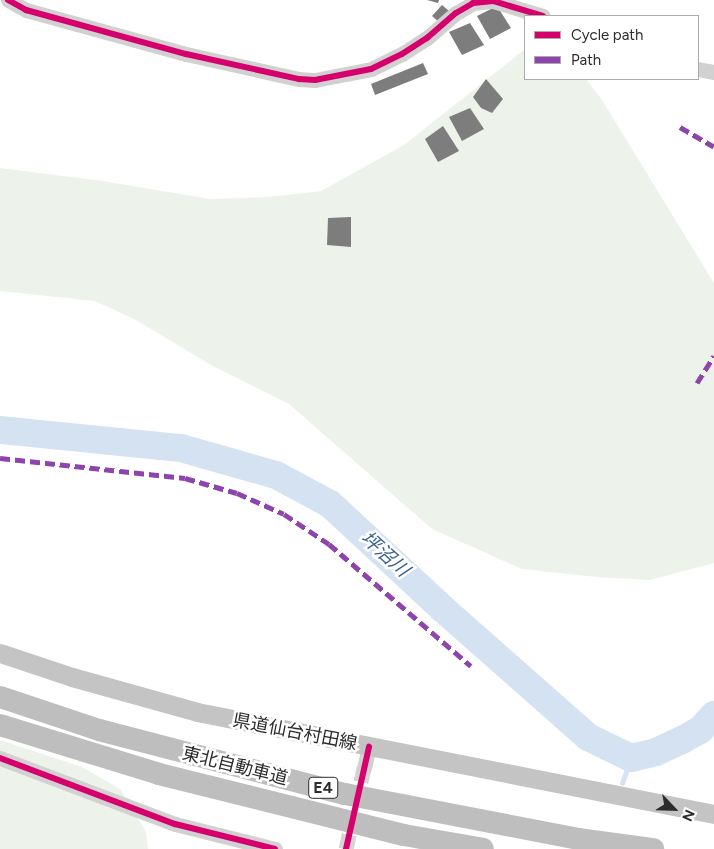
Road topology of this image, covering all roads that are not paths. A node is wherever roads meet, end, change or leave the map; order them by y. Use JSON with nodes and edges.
{"nodes":[{"id":1,"x":8,"y":0,"type":"edge"},
{"id":2,"x":28,"y":5,"type":"edge"},
{"id":3,"x":540,"y":15,"type":"edge"},
{"id":4,"x":699,"y":69,"type":"edge"},
{"id":5,"x":714,"y":72,"type":"edge"},
{"id":6,"x":0,"y":653,"type":"edge"},
{"id":7,"x":0,"y":697,"type":"edge"},
{"id":8,"x":0,"y":725,"type":"edge"},
{"id":9,"x":370,"y":747,"type":"junction"},
{"id":10,"x":0,"y":758,"type":"edge"},
{"id":11,"x":364,"y":768,"type":"tunnel mouth"},
{"id":12,"x":714,"y":814,"type":"edge"},
{"id":13,"x":274,"y":849,"type":"edge"},
{"id":14,"x":483,"y":849,"type":"edge"},
{"id":15,"x":653,"y":849,"type":"edge"}],
"edges":[{"from":1,"to":2,"type":"street"},
{"from":2,"to":3,"type":"street"},
{"from":4,"to":5,"type":"street"},
{"from":6,"to":9,"type":"main road","name":"県道仙台村田線"},
{"from":7,"to":15,"type":"highway","name":"東北自動車道","number":"E4"},
{"from":8,"to":14,"type":"highway","name":"東北自動車道","number":"E4"},
{"from":9,"to":11,"type":"street"},
{"from":9,"to":12,"type":"main road","name":"県道仙台村田線"},
{"from":10,"to":13,"type":"street"}]}
